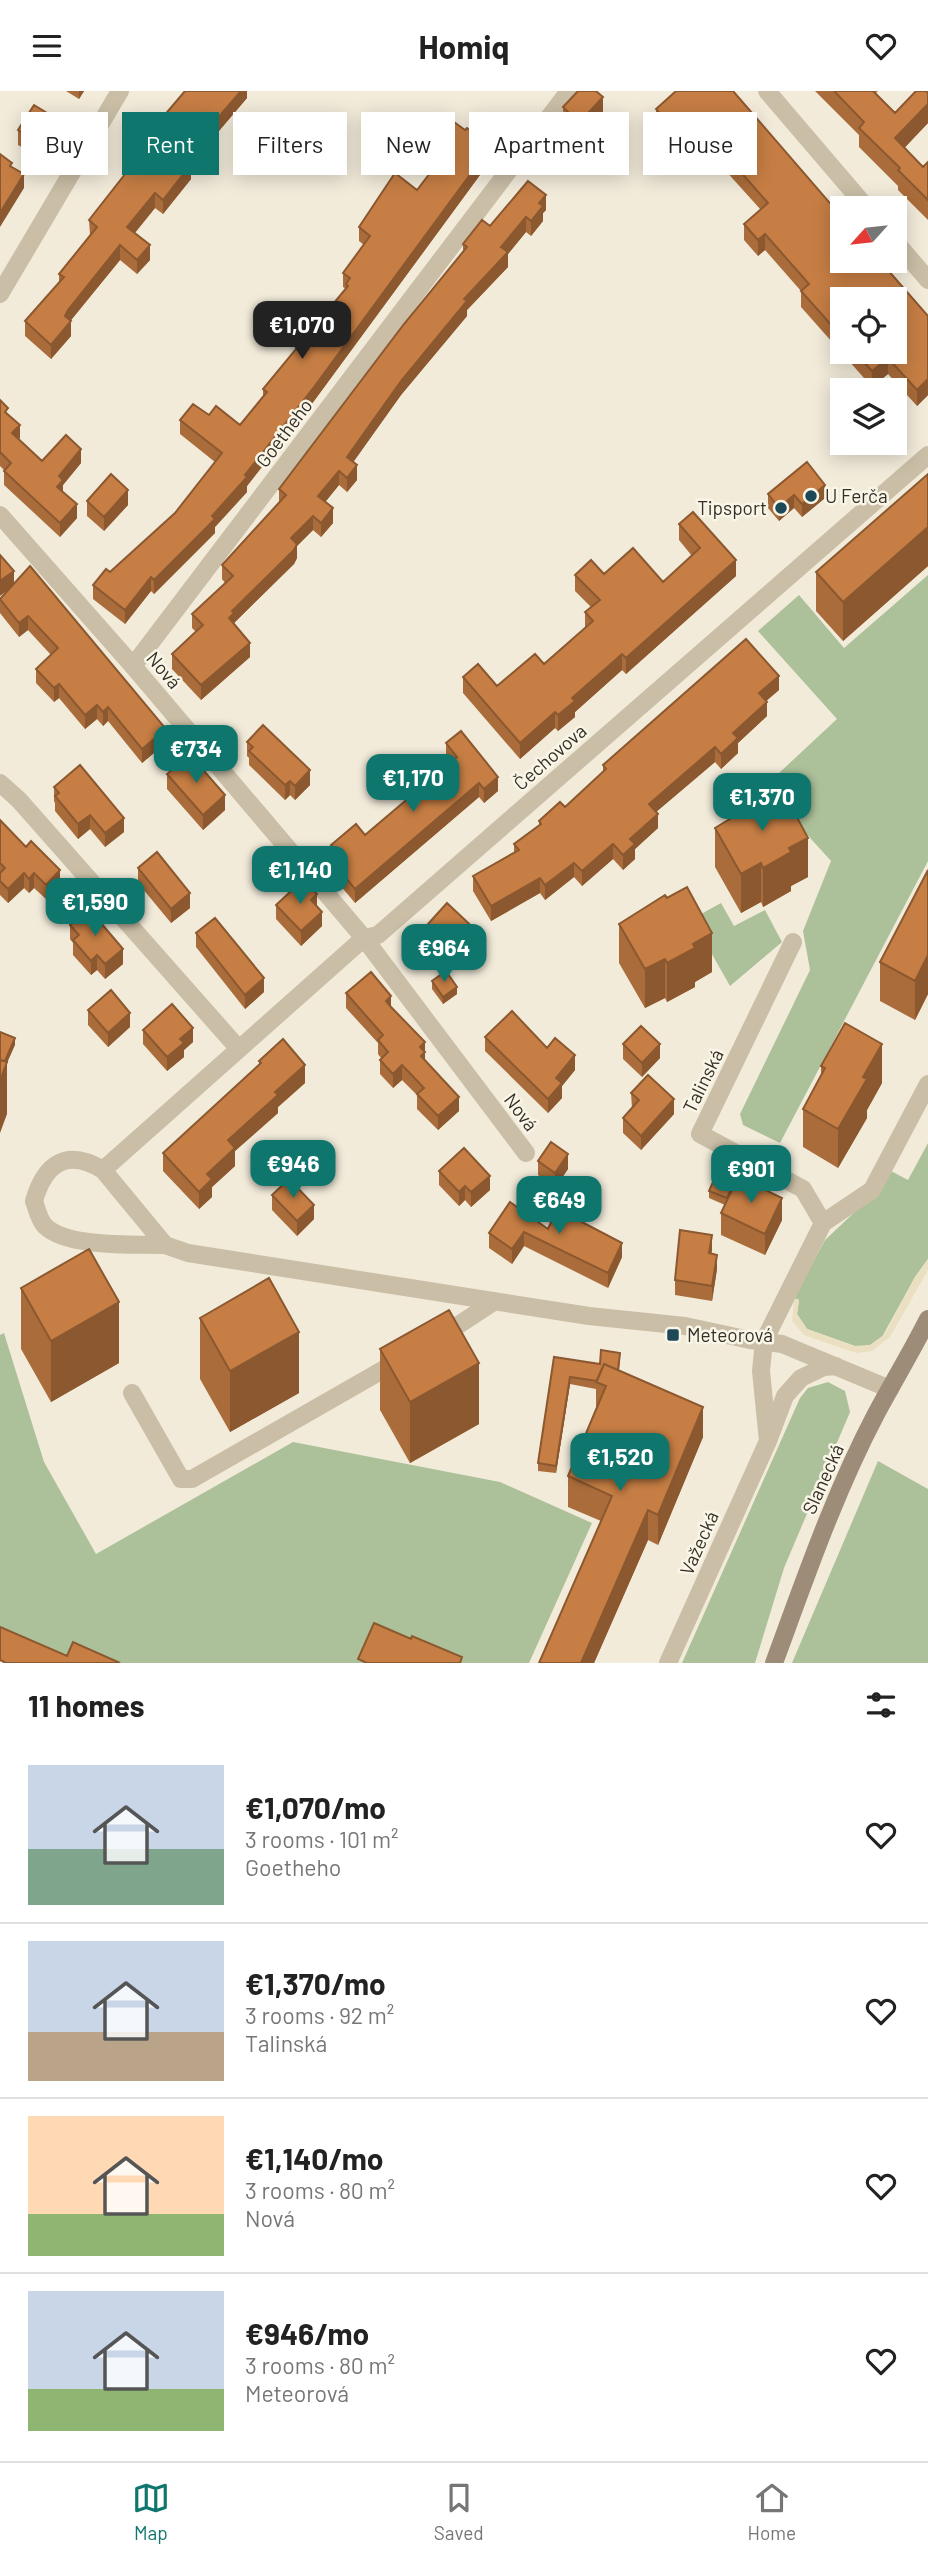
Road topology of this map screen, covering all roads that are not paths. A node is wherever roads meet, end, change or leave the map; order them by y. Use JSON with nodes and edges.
{"nodes":[{"id":1,"x":120,"y":91,"type":"edge"},
{"id":2,"x":569,"y":91,"type":"edge"},
{"id":3,"x":767,"y":91,"type":"edge"},
{"id":4,"x":857,"y":196,"type":"edge"},
{"id":5,"x":907,"y":255,"type":"edge"},
{"id":6,"x":928,"y":280,"type":"edge"},
{"id":7,"x":0,"y":294,"type":"edge"},
{"id":8,"x":928,"y":455,"type":"edge"},
{"id":9,"x":0,"y":516,"type":"edge"},
{"id":10,"x":133,"y":666,"type":"junction"},
{"id":11,"x":0,"y":783,"type":"edge"},
{"id":12,"x":363,"y":938,"type":"junction"},
{"id":13,"x":793,"y":942,"type":"dead end"},
{"id":14,"x":238,"y":1048,"type":"junction"},
{"id":15,"x":928,"y":1084,"type":"edge"},
{"id":16,"x":526,"y":1153,"type":"dead end"},
{"id":17,"x":103,"y":1170,"type":"junction"},
{"id":18,"x":823,"y":1223,"type":"junction"},
{"id":19,"x":165,"y":1245,"type":"junction"},
{"id":20,"x":495,"y":1301,"type":"junction"},
{"id":21,"x":928,"y":1319,"type":"edge"},
{"id":22,"x":764,"y":1341,"type":"junction"},
{"id":23,"x":836,"y":1366,"type":"junction"},
{"id":24,"x":890,"y":1389,"type":"junction"},
{"id":25,"x":132,"y":1393,"type":"dead end"},
{"id":26,"x":768,"y":1441,"type":"junction"},
{"id":27,"x":668,"y":1663,"type":"edge"},
{"id":28,"x":774,"y":1663,"type":"edge"}],
"edges":[{"from":1,"to":7,"type":"street"},
{"from":2,"to":10,"type":"street","name":"Goetheho"},
{"from":3,"to":4,"type":"street"},
{"from":5,"to":6,"type":"street"},
{"from":8,"to":12,"type":"street","name":"Čechovova"},
{"from":9,"to":10,"type":"street","name":"Nová"},
{"from":10,"to":12,"type":"street","name":"Nová"},
{"from":11,"to":14,"type":"street"},
{"from":12,"to":14,"type":"street","name":"Čechovova"},
{"from":12,"to":16,"type":"street","name":"Nová"},
{"from":13,"to":18,"type":"street","name":"Talinská"},
{"from":14,"to":17,"type":"street","name":"Čechovova"},
{"from":15,"to":18,"type":"street"},
{"from":17,"to":19,"type":"street"},
{"from":17,"to":19,"type":"street"},
{"from":18,"to":22,"type":"street"},
{"from":19,"to":20,"type":"street"},
{"from":20,"to":22,"type":"street"},
{"from":20,"to":25,"type":"street"},
{"from":21,"to":24,"type":"main road","name":"Slanecká"},
{"from":22,"to":23,"type":"street"},
{"from":22,"to":26,"type":"street","name":"Važecká"},
{"from":23,"to":24,"type":"street"},
{"from":23,"to":26,"type":"street","name":"Važecká"},
{"from":24,"to":28,"type":"main road","name":"Slanecká"},
{"from":26,"to":27,"type":"street","name":"Važecká"}]}
